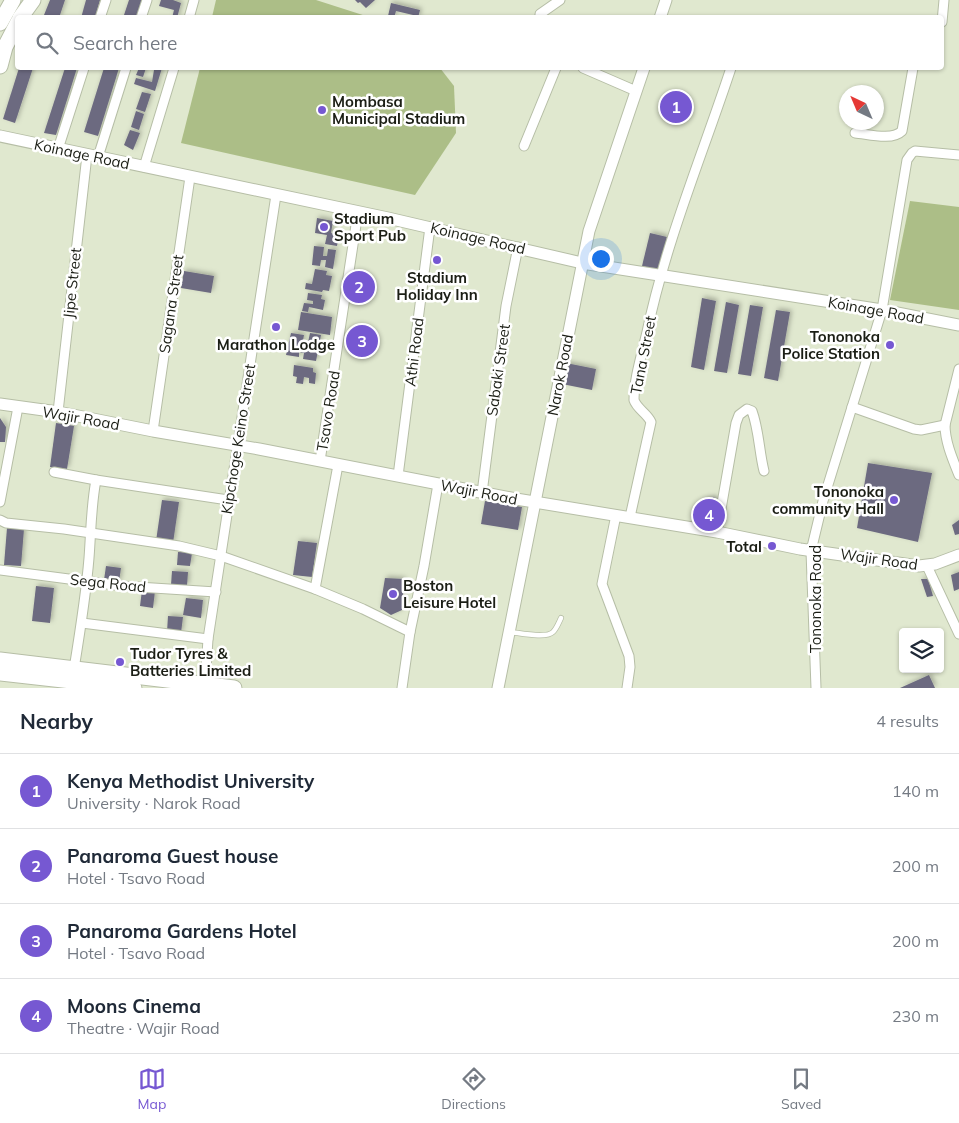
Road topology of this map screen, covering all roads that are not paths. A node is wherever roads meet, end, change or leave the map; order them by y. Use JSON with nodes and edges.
{"nodes":[{"id":1,"x":13,"y":0,"type":"edge"},
{"id":2,"x":33,"y":0,"type":"edge"},
{"id":3,"x":106,"y":0,"type":"edge"},
{"id":4,"x":147,"y":0,"type":"edge"},
{"id":5,"x":194,"y":0,"type":"edge"},
{"id":6,"x":560,"y":0,"type":"edge"},
{"id":7,"x":666,"y":0,"type":"edge"},
{"id":8,"x":944,"y":0,"type":"edge"},
{"id":9,"x":22,"y":15,"type":"edge"},
{"id":10,"x":101,"y":15,"type":"edge"},
{"id":11,"x":142,"y":15,"type":"edge"},
{"id":12,"x":190,"y":15,"type":"edge"},
{"id":13,"x":540,"y":15,"type":"edge"},
{"id":14,"x":661,"y":15,"type":"edge"},
{"id":15,"x":943,"y":15,"type":"edge"},
{"id":16,"x":0,"y":23,"type":"edge"},
{"id":17,"x":15,"y":28,"type":"edge"},
{"id":18,"x":0,"y":66,"type":"edge"},
{"id":19,"x":83,"y":70,"type":"edge"},
{"id":20,"x":125,"y":70,"type":"edge"},
{"id":21,"x":173,"y":70,"type":"edge"},
{"id":22,"x":555,"y":70,"type":"edge"},
{"id":23,"x":588,"y":70,"type":"edge"},
{"id":24,"x":643,"y":70,"type":"edge"},
{"id":25,"x":730,"y":70,"type":"edge"},
{"id":26,"x":913,"y":70,"type":"edge"},
{"id":27,"x":636,"y":91,"type":"junction"},
{"id":28,"x":854,"y":133,"type":"dead end"},
{"id":29,"x":0,"y":136,"type":"edge"},
{"id":30,"x":524,"y":146,"type":"dead end"},
{"id":31,"x":58,"y":149,"type":"junction"},
{"id":32,"x":959,"y":155,"type":"edge"},
{"id":33,"x":93,"y":156,"type":"junction"},
{"id":34,"x":144,"y":167,"type":"junction"},
{"id":35,"x":190,"y":177,"type":"junction"},
{"id":36,"x":276,"y":195,"type":"junction"},
{"id":37,"x":358,"y":212,"type":"junction"},
{"id":38,"x":430,"y":227,"type":"junction"},
{"id":39,"x":518,"y":248,"type":"junction"},
{"id":40,"x":582,"y":263,"type":"junction"},
{"id":41,"x":660,"y":274,"type":"junction"},
{"id":42,"x":882,"y":310,"type":"junction"},
{"id":43,"x":959,"y":325,"type":"edge"},
{"id":44,"x":959,"y":369,"type":"edge"},
{"id":45,"x":0,"y":404,"type":"edge"},
{"id":46,"x":18,"y":407,"type":"junction"},
{"id":47,"x":852,"y":407,"type":"junction"},
{"id":48,"x":58,"y":412,"type":"junction"},
{"id":49,"x":945,"y":425,"type":"junction"},
{"id":50,"x":152,"y":431,"type":"junction"},
{"id":51,"x":238,"y":446,"type":"junction"},
{"id":52,"x":320,"y":461,"type":"junction"},
{"id":53,"x":338,"y":465,"type":"junction"},
{"id":54,"x":958,"y":470,"type":"edge"},
{"id":55,"x":764,"y":471,"type":"dead end"},
{"id":56,"x":54,"y":472,"type":"dead end"},
{"id":57,"x":398,"y":476,"type":"junction"},
{"id":58,"x":96,"y":480,"type":"junction"},
{"id":59,"x":438,"y":484,"type":"junction"},
{"id":60,"x":482,"y":493,"type":"junction"},
{"id":61,"x":228,"y":500,"type":"junction"},
{"id":62,"x":0,"y":502,"type":"edge"},
{"id":63,"x":535,"y":503,"type":"junction"},
{"id":64,"x":616,"y":514,"type":"junction"},
{"id":65,"x":630,"y":517,"type":"junction"},
{"id":66,"x":0,"y":520,"type":"edge"},
{"id":67,"x":718,"y":532,"type":"junction"},
{"id":68,"x":91,"y":533,"type":"junction"},
{"id":69,"x":811,"y":551,"type":"junction"},
{"id":70,"x":959,"y":555,"type":"edge"},
{"id":71,"x":221,"y":556,"type":"junction"},
{"id":72,"x":927,"y":566,"type":"junction"},
{"id":73,"x":0,"y":570,"type":"edge"},
{"id":74,"x":87,"y":581,"type":"junction"},
{"id":75,"x":315,"y":589,"type":"junction"},
{"id":76,"x":216,"y":592,"type":"junction"},
{"id":77,"x":561,"y":618,"type":"dead end"},
{"id":78,"x":82,"y":622,"type":"junction"},
{"id":79,"x":410,"y":632,"type":"junction"},
{"id":80,"x":509,"y":632,"type":"junction"},
{"id":81,"x":959,"y":634,"type":"edge"},
{"id":82,"x":208,"y":639,"type":"junction"},
{"id":83,"x":0,"y":660,"type":"edge"},
{"id":84,"x":0,"y":673,"type":"edge"},
{"id":85,"x":72,"y":679,"type":"edge"},
{"id":86,"x":171,"y":684,"type":"edge"},
{"id":87,"x":220,"y":687,"type":"edge"},
{"id":88,"x":134,"y":688,"type":"edge"},
{"id":89,"x":402,"y":688,"type":"edge"},
{"id":90,"x":498,"y":688,"type":"edge"},
{"id":91,"x":627,"y":688,"type":"edge"},
{"id":92,"x":816,"y":688,"type":"edge"}],
"edges":[{"from":1,"to":16,"type":"highway"},
{"from":2,"to":9,"type":"highway"},
{"from":3,"to":10,"type":"street"},
{"from":4,"to":11,"type":"street"},
{"from":5,"to":12,"type":"street"},
{"from":6,"to":13,"type":"street"},
{"from":7,"to":14,"type":"street"},
{"from":8,"to":15,"type":"street"},
{"from":17,"to":18,"type":"highway"},
{"from":19,"to":31,"type":"street"},
{"from":20,"to":33,"type":"street","name":"Jipe Street"},
{"from":21,"to":34,"type":"street"},
{"from":22,"to":30,"type":"street"},
{"from":23,"to":27,"type":"street"},
{"from":24,"to":27,"type":"street","name":"Narok Road"},
{"from":25,"to":41,"type":"street"},
{"from":26,"to":28,"type":"street"},
{"from":27,"to":40,"type":"street","name":"Narok Road"},
{"from":29,"to":31,"type":"street","name":"Koinage Road"},
{"from":31,"to":33,"type":"street","name":"Koinage Road"},
{"from":32,"to":42,"type":"street","name":"Tononoka Road"},
{"from":33,"to":34,"type":"street","name":"Koinage Road"},
{"from":33,"to":48,"type":"street","name":"Jipe Street"},
{"from":34,"to":35,"type":"street","name":"Koinage Road"},
{"from":35,"to":36,"type":"street","name":"Koinage Road"},
{"from":35,"to":50,"type":"street","name":"Sagana Street"},
{"from":36,"to":37,"type":"street","name":"Koinage Road"},
{"from":36,"to":51,"type":"street","name":"Kipchoge Keino Street"},
{"from":37,"to":38,"type":"street","name":"Koinage Road"},
{"from":37,"to":52,"type":"street","name":"Tsavo Road"},
{"from":38,"to":39,"type":"street","name":"Koinage Road"},
{"from":38,"to":57,"type":"street","name":"Athi Road"},
{"from":39,"to":40,"type":"street","name":"Koinage Road"},
{"from":39,"to":60,"type":"street","name":"Sabaki Street"},
{"from":40,"to":41,"type":"street","name":"Koinage Road"},
{"from":40,"to":63,"type":"street","name":"Narok Road"},
{"from":41,"to":42,"type":"street","name":"Koinage Road"},
{"from":41,"to":65,"type":"street","name":"Tana Street"},
{"from":42,"to":43,"type":"street","name":"Koinage Road"},
{"from":42,"to":47,"type":"street","name":"Tononoka Road"},
{"from":44,"to":49,"type":"street"},
{"from":45,"to":46,"type":"street","name":"Wajir Road"},
{"from":46,"to":48,"type":"street","name":"Wajir Road"},
{"from":46,"to":62,"type":"street"},
{"from":47,"to":49,"type":"street"},
{"from":47,"to":69,"type":"street","name":"Tononoka Road"},
{"from":48,"to":50,"type":"street","name":"Wajir Road"},
{"from":49,"to":54,"type":"street"},
{"from":50,"to":51,"type":"street","name":"Wajir Road"},
{"from":51,"to":52,"type":"street","name":"Wajir Road"},
{"from":51,"to":61,"type":"street","name":"Kipchoge Keino Street"},
{"from":52,"to":53,"type":"street","name":"Wajir Road"},
{"from":53,"to":57,"type":"street","name":"Wajir Road"},
{"from":53,"to":75,"type":"street"},
{"from":55,"to":67,"type":"street"},
{"from":56,"to":58,"type":"street"},
{"from":57,"to":59,"type":"street","name":"Wajir Road"},
{"from":58,"to":61,"type":"street"},
{"from":58,"to":68,"type":"street"},
{"from":59,"to":60,"type":"street","name":"Wajir Road"},
{"from":59,"to":79,"type":"street"},
{"from":60,"to":63,"type":"street","name":"Wajir Road"},
{"from":61,"to":71,"type":"street","name":"Kipchoge Keino Street"},
{"from":63,"to":64,"type":"street","name":"Wajir Road"},
{"from":63,"to":80,"type":"street","name":"Narok Road"},
{"from":64,"to":65,"type":"street","name":"Wajir Road"},
{"from":64,"to":91,"type":"street"},
{"from":65,"to":67,"type":"street","name":"Wajir Road"},
{"from":66,"to":68,"type":"street"},
{"from":67,"to":69,"type":"street","name":"Wajir Road"},
{"from":68,"to":71,"type":"street"},
{"from":68,"to":74,"type":"street"},
{"from":69,"to":72,"type":"street","name":"Wajir Road"},
{"from":69,"to":92,"type":"street","name":"Tononoka Road"},
{"from":70,"to":72,"type":"street","name":"Wajir Road"},
{"from":71,"to":75,"type":"street"},
{"from":71,"to":76,"type":"street","name":"Kipchoge Keino Street"},
{"from":72,"to":81,"type":"street"},
{"from":73,"to":74,"type":"street","name":"Sega Road"},
{"from":74,"to":76,"type":"street","name":"Sega Road"},
{"from":74,"to":78,"type":"street"},
{"from":75,"to":79,"type":"street"},
{"from":76,"to":82,"type":"street","name":"Kipchoge Keino Street"},
{"from":77,"to":80,"type":"lane"},
{"from":78,"to":82,"type":"street"},
{"from":78,"to":85,"type":"street"},
{"from":79,"to":89,"type":"street"},
{"from":80,"to":90,"type":"street","name":"Narok Road"},
{"from":82,"to":87,"type":"street","name":"Kipchoge Keino Street"},
{"from":83,"to":85,"type":"highway"},
{"from":84,"to":85,"type":"highway"},
{"from":85,"to":86,"type":"highway"},
{"from":85,"to":88,"type":"highway"},
{"from":86,"to":87,"type":"highway"}]}
